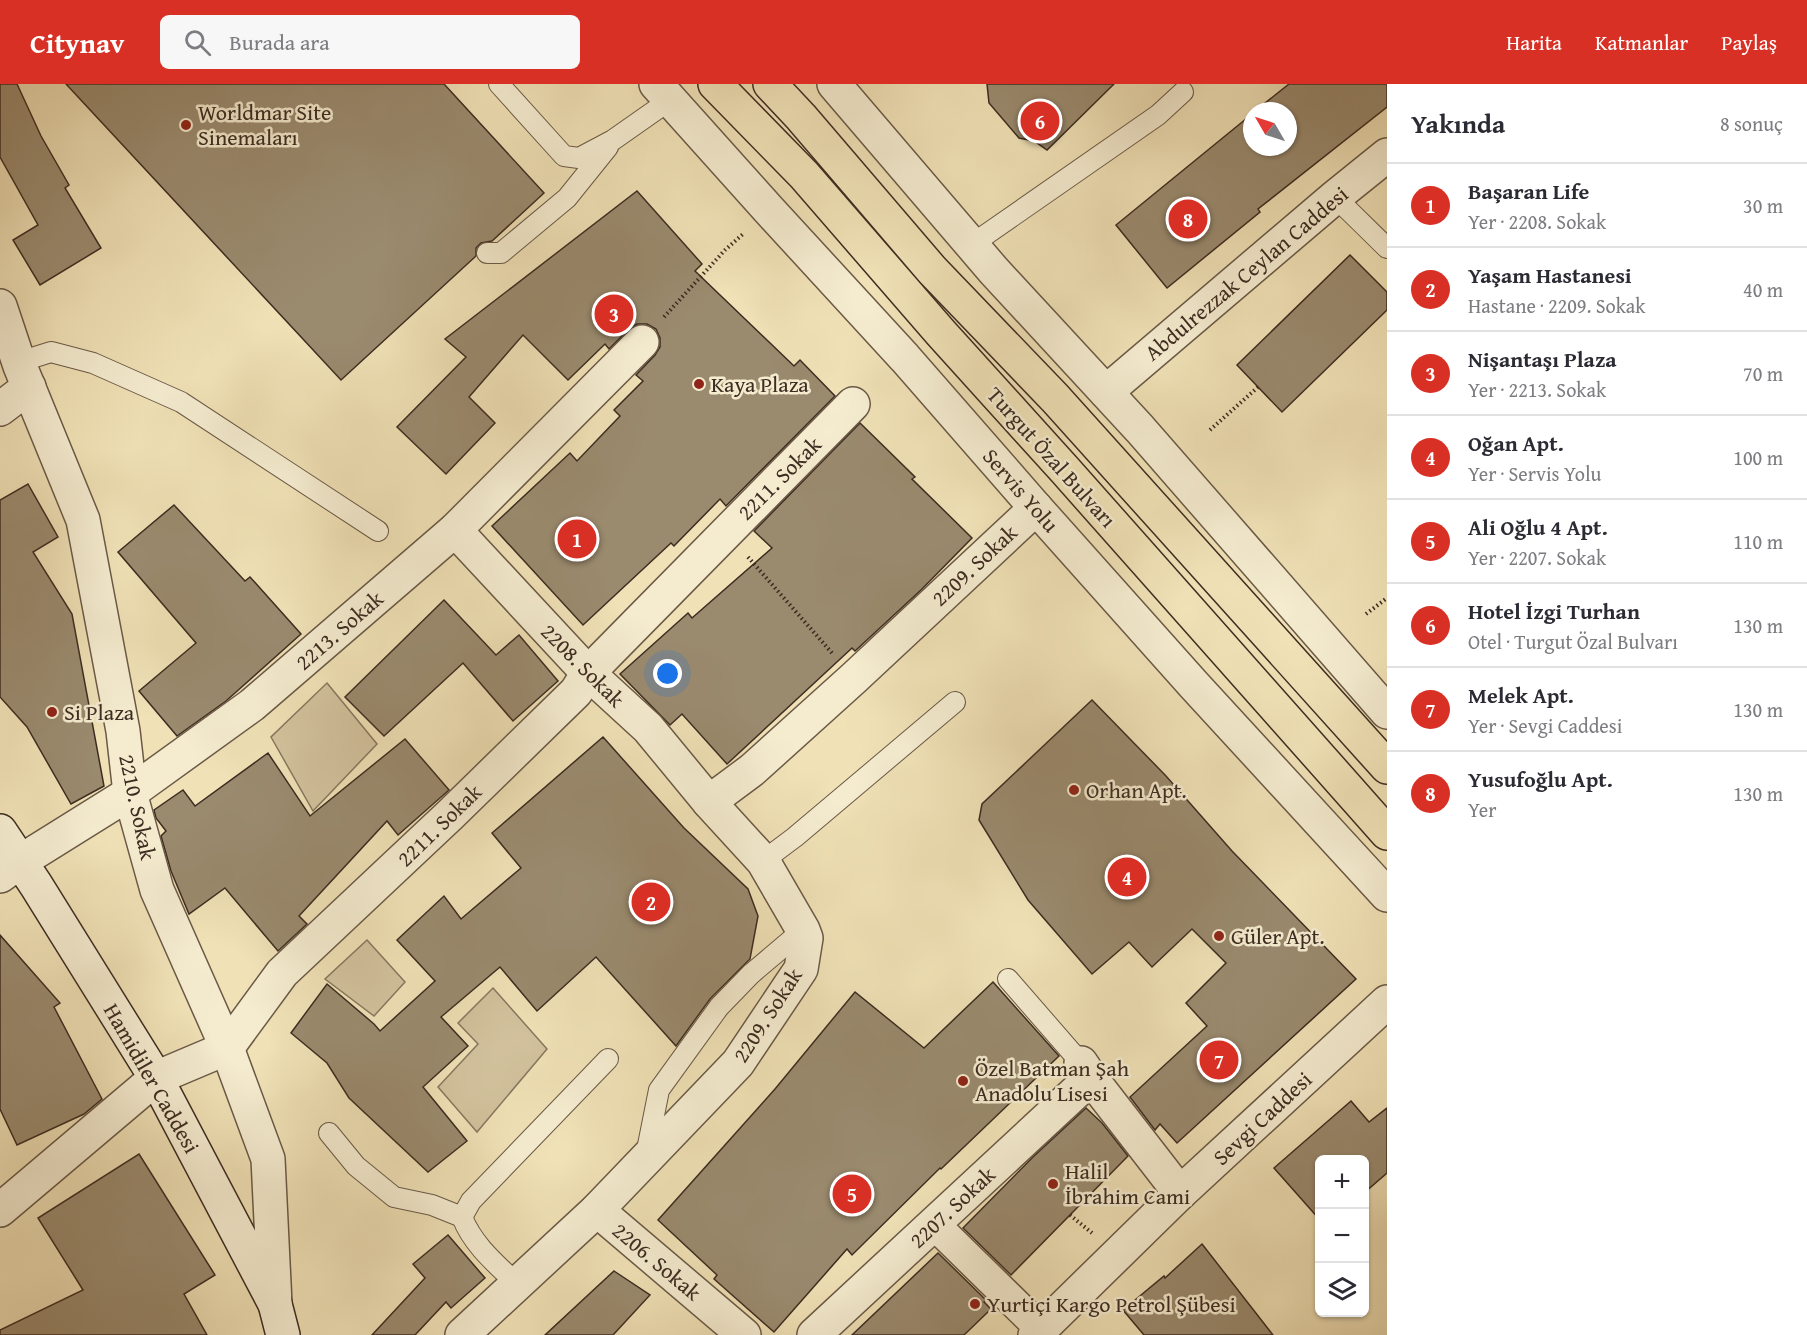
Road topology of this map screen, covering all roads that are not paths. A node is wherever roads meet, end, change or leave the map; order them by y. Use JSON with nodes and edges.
{"nodes":[{"id":1,"x":499,"y":84,"type":"edge"},
{"id":2,"x":715,"y":84,"type":"edge"},
{"id":3,"x":770,"y":84,"type":"edge"},
{"id":4,"x":834,"y":84,"type":"edge"},
{"id":5,"x":663,"y":92,"type":"edge"},
{"id":6,"x":1184,"y":92,"type":"dead end"},
{"id":7,"x":613,"y":140,"type":"junction"},
{"id":8,"x":1387,"y":155,"type":"edge"},
{"id":9,"x":1335,"y":197,"type":"junction"},
{"id":10,"x":971,"y":245,"type":"junction"},
{"id":11,"x":1387,"y":248,"type":"edge"},
{"id":12,"x":487,"y":253,"type":"dead end"},
{"id":13,"x":0,"y":306,"type":"edge"},
{"id":14,"x":642,"y":342,"type":"road end"},
{"id":15,"x":24,"y":375,"type":"junction"},
{"id":16,"x":1106,"y":392,"type":"junction"},
{"id":17,"x":853,"y":404,"type":"dead end"},
{"id":18,"x":0,"y":409,"type":"edge"},
{"id":19,"x":1036,"y":508,"type":"junction"},
{"id":20,"x":455,"y":530,"type":"junction"},
{"id":21,"x":378,"y":531,"type":"dead end"},
{"id":22,"x":588,"y":673,"type":"junction"},
{"id":23,"x":955,"y":702,"type":"dead end"},
{"id":24,"x":1387,"y":712,"type":"edge"},
{"id":25,"x":1387,"y":767,"type":"edge"},
{"id":26,"x":130,"y":793,"type":"junction"},
{"id":27,"x":709,"y":802,"type":"junction"},
{"id":28,"x":0,"y":831,"type":"edge"},
{"id":29,"x":1387,"y":832,"type":"edge"},
{"id":30,"x":763,"y":861,"type":"junction"},
{"id":31,"x":10,"y":869,"type":"edge"},
{"id":32,"x":1387,"y":895,"type":"edge"},
{"id":33,"x":803,"y":930,"type":"junction"},
{"id":34,"x":1008,"y":979,"type":"dead end"},
{"id":35,"x":1387,"y":1002,"type":"edge"},
{"id":36,"x":227,"y":1048,"type":"junction"},
{"id":37,"x":608,"y":1059,"type":"dead end"},
{"id":38,"x":1086,"y":1070,"type":"junction"},
{"id":39,"x":156,"y":1078,"type":"junction"},
{"id":40,"x":329,"y":1132,"type":"dead end"},
{"id":41,"x":645,"y":1161,"type":"junction"},
{"id":42,"x":1180,"y":1193,"type":"junction"},
{"id":43,"x":0,"y":1210,"type":"edge"},
{"id":44,"x":597,"y":1210,"type":"junction"},
{"id":45,"x":462,"y":1217,"type":"junction"},
{"id":46,"x":934,"y":1224,"type":"junction"},
{"id":47,"x":517,"y":1284,"type":"junction"},
{"id":48,"x":279,"y":1320,"type":"edge"},
{"id":49,"x":1038,"y":1332,"type":"edge"},
{"id":50,"x":462,"y":1335,"type":"edge"},
{"id":51,"x":744,"y":1335,"type":"edge"},
{"id":52,"x":814,"y":1335,"type":"edge"}],
"edges":[{"from":1,"to":7,"type":"lane"},
{"from":2,"to":29,"type":"main road","name":"Turgut Özal Bulvarı"},
{"from":3,"to":25,"type":"main road","name":"Turgut Özal Bulvarı"},
{"from":4,"to":10,"type":"street"},
{"from":5,"to":7,"type":"lane"},
{"from":5,"to":19,"type":"street","name":"Servis Yolu"},
{"from":6,"to":10,"type":"lane"},
{"from":7,"to":12,"type":"lane"},
{"from":8,"to":9,"type":"street","name":"Abdulrezzak Ceylan Caddesi"},
{"from":9,"to":11,"type":"lane"},
{"from":9,"to":16,"type":"street","name":"Abdulrezzak Ceylan Caddesi"},
{"from":10,"to":16,"type":"street"},
{"from":13,"to":15,"type":"street","name":"2210. Sokak"},
{"from":14,"to":20,"type":"street","name":"2213. Sokak"},
{"from":15,"to":18,"type":"street"},
{"from":15,"to":21,"type":"lane"},
{"from":15,"to":26,"type":"street","name":"2210. Sokak"},
{"from":16,"to":24,"type":"street"},
{"from":17,"to":22,"type":"street","name":"2211. Sokak"},
{"from":19,"to":27,"type":"street","name":"2209. Sokak"},
{"from":19,"to":32,"type":"street","name":"Servis Yolu"},
{"from":20,"to":22,"type":"street","name":"2208. Sokak"},
{"from":20,"to":26,"type":"street","name":"2213. Sokak"},
{"from":22,"to":27,"type":"street","name":"2208. Sokak"},
{"from":22,"to":36,"type":"street","name":"2211. Sokak"},
{"from":23,"to":30,"type":"lane"},
{"from":26,"to":31,"type":"street","name":"2213. Sokak"},
{"from":26,"to":36,"type":"street","name":"2210. Sokak"},
{"from":27,"to":30,"type":"street"},
{"from":28,"to":31,"type":"street","name":"Hamidiler Caddesi"},
{"from":30,"to":33,"type":"street"},
{"from":31,"to":39,"type":"street","name":"Hamidiler Caddesi"},
{"from":33,"to":41,"type":"street","name":"2209. Sokak"},
{"from":33,"to":41,"type":"lane"},
{"from":34,"to":38,"type":"lane"},
{"from":35,"to":42,"type":"street","name":"Sevgi Caddesi"},
{"from":36,"to":39,"type":"street"},
{"from":36,"to":48,"type":"street","name":"2210. Sokak"},
{"from":37,"to":45,"type":"lane"},
{"from":38,"to":42,"type":"street"},
{"from":38,"to":46,"type":"street","name":"2207. Sokak"},
{"from":39,"to":43,"type":"street"},
{"from":39,"to":48,"type":"street","name":"Hamidiler Caddesi"},
{"from":40,"to":45,"type":"lane"},
{"from":41,"to":44,"type":"street","name":"2209. Sokak"},
{"from":42,"to":49,"type":"street","name":"Sevgi Caddesi"},
{"from":44,"to":47,"type":"street","name":"2209. Sokak"},
{"from":44,"to":51,"type":"street","name":"2206. Sokak"},
{"from":45,"to":47,"type":"lane"},
{"from":46,"to":49,"type":"street"},
{"from":46,"to":52,"type":"street","name":"2207. Sokak"},
{"from":47,"to":50,"type":"street","name":"2209. Sokak"}]}
